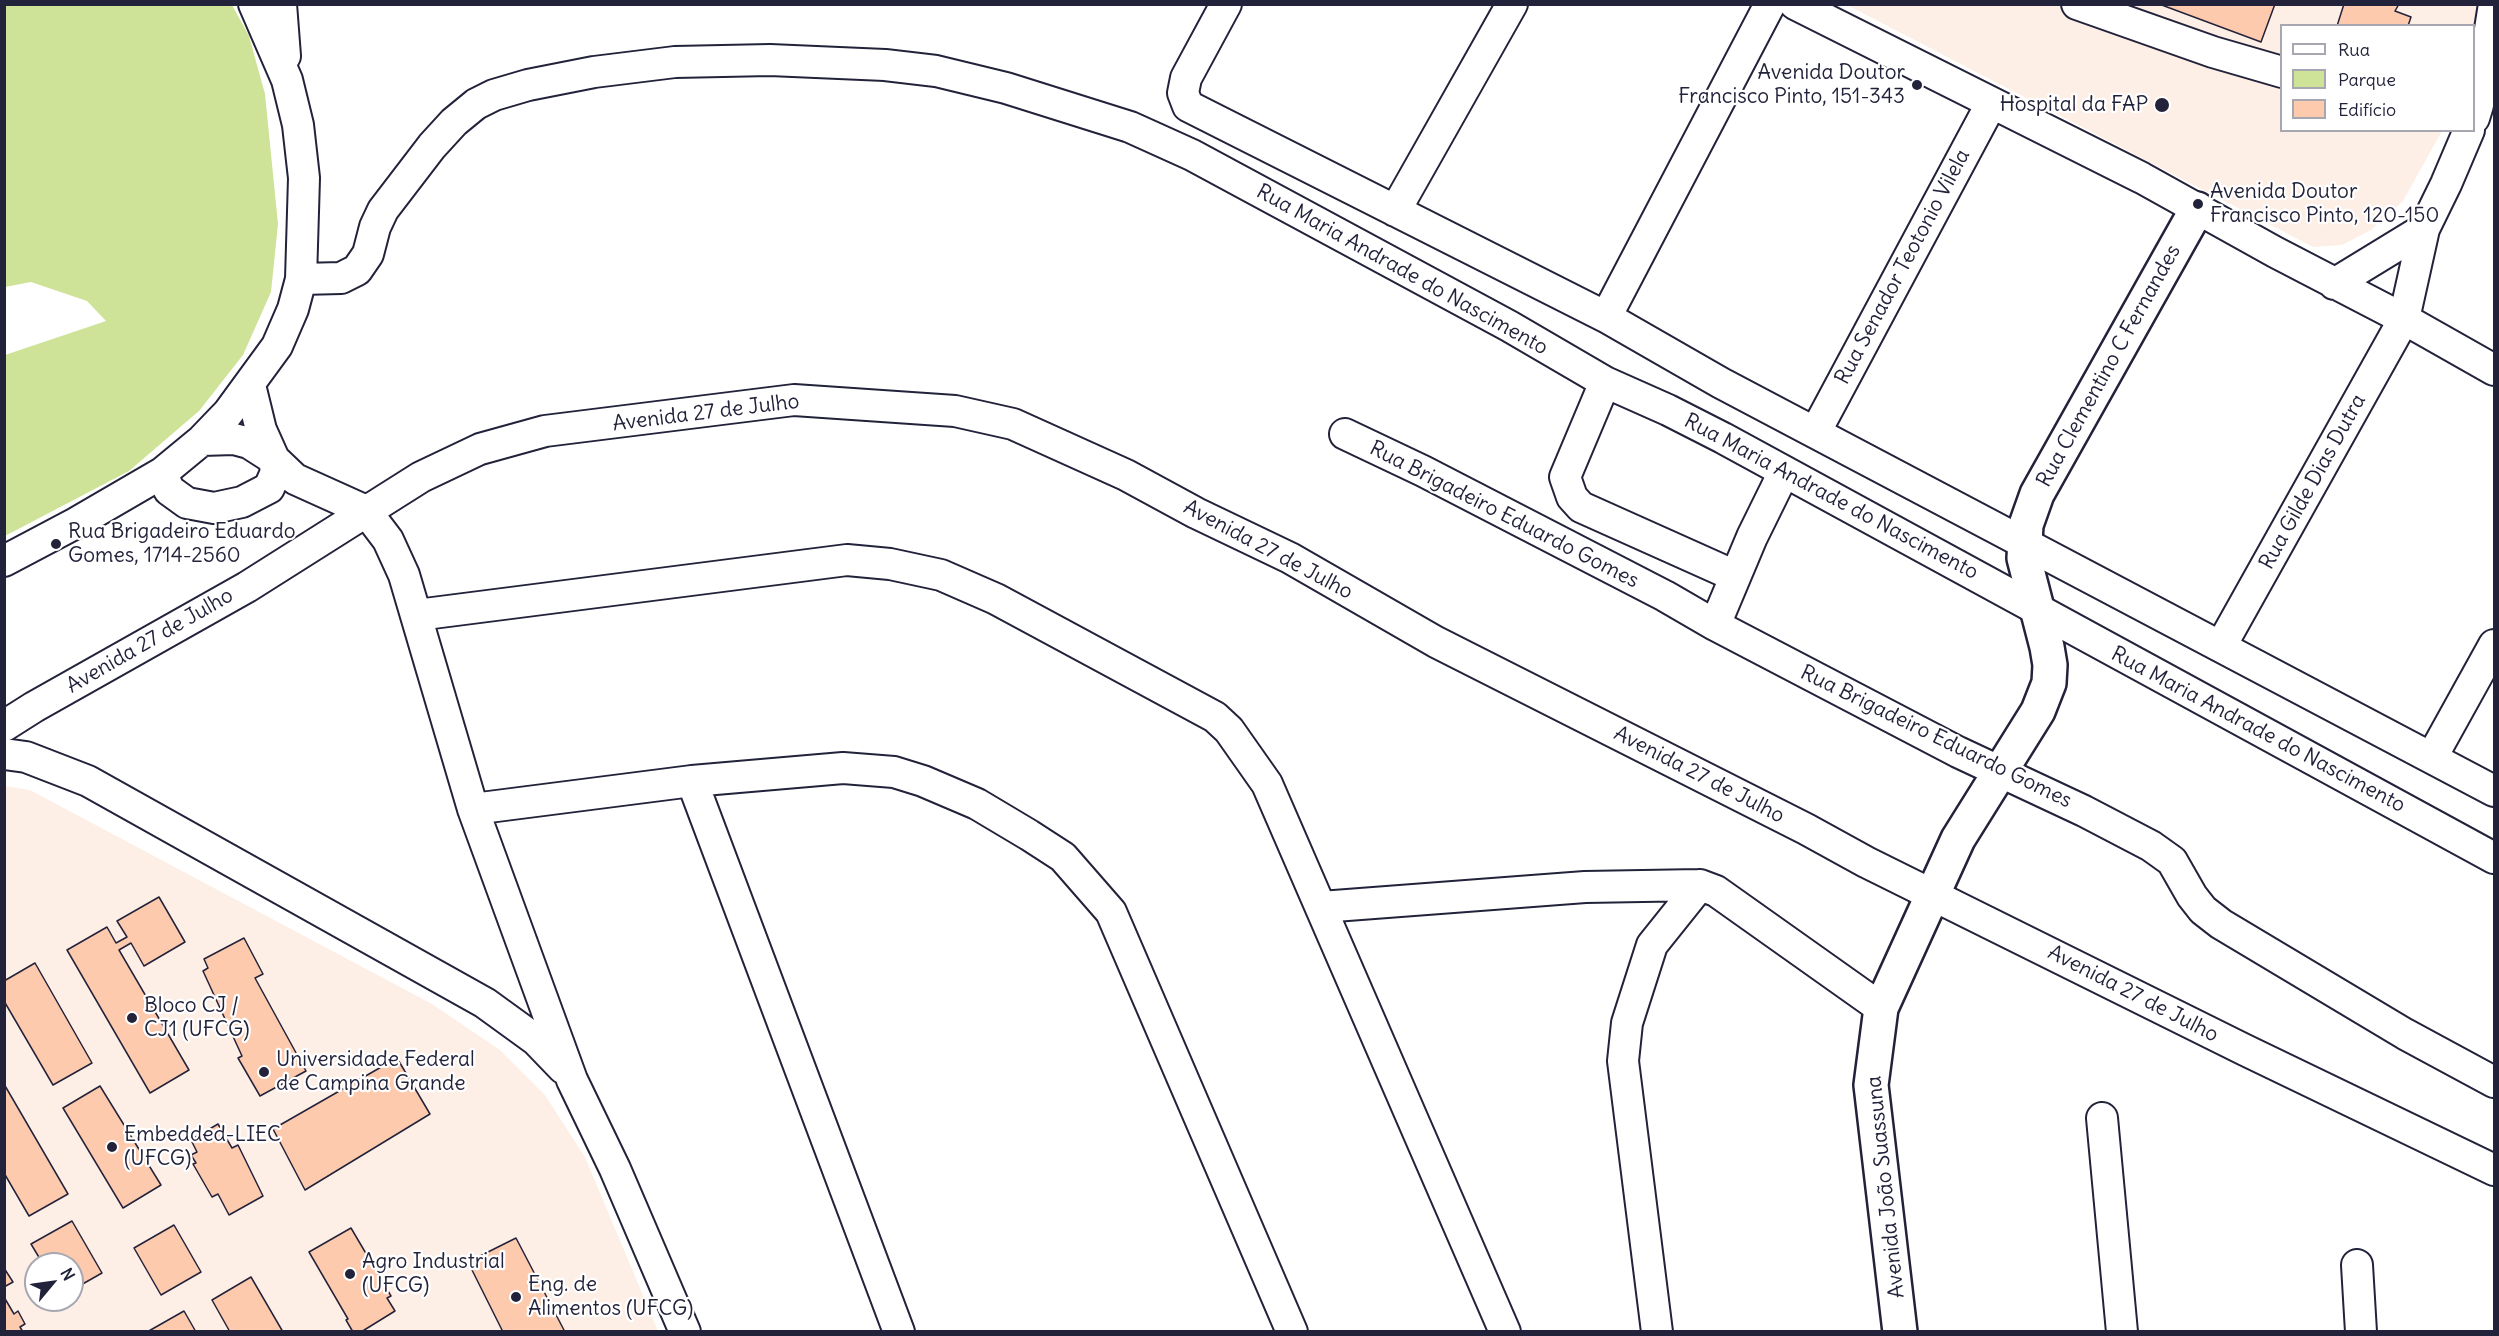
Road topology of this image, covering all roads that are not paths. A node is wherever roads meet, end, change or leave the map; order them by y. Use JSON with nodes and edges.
{"nodes":[{"id":1,"x":254,"y":4,"type":"edge"},
{"id":2,"x":281,"y":4,"type":"edge"},
{"id":3,"x":1226,"y":4,"type":"edge"},
{"id":4,"x":1512,"y":4,"type":"edge"},
{"id":5,"x":1770,"y":4,"type":"edge"},
{"id":6,"x":1796,"y":4,"type":"edge"},
{"id":7,"x":2077,"y":4,"type":"edge"},
{"id":8,"x":2494,"y":4,"type":"edge"},
{"id":9,"x":2280,"y":71,"type":"edge"},
{"id":10,"x":287,"y":80,"type":"junction"},
{"id":11,"x":1991,"y":104,"type":"junction"},
{"id":12,"x":2475,"y":115,"type":"edge"},
{"id":13,"x":2468,"y":132,"type":"edge"},
{"id":14,"x":2198,"y":209,"type":"junction"},
{"id":15,"x":1395,"y":211,"type":"junction"},
{"id":16,"x":2424,"y":229,"type":"junction"},
{"id":17,"x":301,"y":279,"type":"junction"},
{"id":18,"x":2334,"y":284,"type":"junction"},
{"id":19,"x":1606,"y":317,"type":"junction"},
{"id":20,"x":2404,"y":319,"type":"junction"},
{"id":21,"x":2494,"y":370,"type":"edge"},
{"id":22,"x":1605,"y":382,"type":"junction"},
{"id":23,"x":250,"y":385,"type":"junction"},
{"id":24,"x":1816,"y":431,"type":"junction"},
{"id":25,"x":1345,"y":434,"type":"dead end"},
{"id":26,"x":202,"y":440,"type":"junction"},
{"id":27,"x":274,"y":459,"type":"junction"},
{"id":28,"x":1784,"y":472,"type":"junction"},
{"id":29,"x":162,"y":473,"type":"junction"},
{"id":30,"x":366,"y":511,"type":"junction"},
{"id":31,"x":2025,"y":539,"type":"junction"},
{"id":32,"x":4,"y":561,"type":"edge"},
{"id":33,"x":1736,"y":576,"type":"junction"},
{"id":34,"x":2034,"y":598,"type":"junction"},
{"id":35,"x":417,"y":615,"type":"junction"},
{"id":36,"x":1715,"y":625,"type":"junction"},
{"id":37,"x":2494,"y":645,"type":"edge"},
{"id":38,"x":2221,"y":646,"type":"junction"},
{"id":39,"x":4,"y":726,"type":"edge"},
{"id":40,"x":4,"y":754,"type":"edge"},
{"id":41,"x":2432,"y":757,"type":"junction"},
{"id":42,"x":1999,"y":772,"type":"junction"},
{"id":43,"x":692,"y":781,"type":"junction"},
{"id":44,"x":2494,"y":791,"type":"edge"},
{"id":45,"x":473,"y":809,"type":"junction"},
{"id":46,"x":2494,"y":858,"type":"edge"},
{"id":47,"x":1700,"y":885,"type":"junction"},
{"id":48,"x":1933,"y":895,"type":"junction"},
{"id":49,"x":1321,"y":907,"type":"junction"},
{"id":50,"x":1881,"y":1008,"type":"junction"},
{"id":51,"x":572,"y":1080,"type":"junction"},
{"id":52,"x":2494,"y":1082,"type":"edge"},
{"id":53,"x":2102,"y":1118,"type":"dead end"},
{"id":54,"x":2494,"y":1170,"type":"edge"},
{"id":55,"x":2356,"y":1265,"type":"dead end"},
{"id":56,"x":684,"y":1332,"type":"edge"},
{"id":57,"x":899,"y":1332,"type":"edge"},
{"id":58,"x":1292,"y":1332,"type":"edge"},
{"id":59,"x":1505,"y":1332,"type":"edge"},
{"id":60,"x":1657,"y":1332,"type":"edge"},
{"id":61,"x":1900,"y":1332,"type":"edge"},
{"id":62,"x":2122,"y":1332,"type":"edge"},
{"id":63,"x":2361,"y":1332,"type":"edge"}],
"edges":[{"from":1,"to":10,"type":"street"},
{"from":2,"to":10,"type":"street"},
{"from":3,"to":15,"type":"street","name":"Rua Maria Andrade do Nascimento"},
{"from":4,"to":15,"type":"street"},
{"from":5,"to":19,"type":"street"},
{"from":6,"to":11,"type":"street"},
{"from":7,"to":9,"type":"street"},
{"from":8,"to":12,"type":"street"},
{"from":10,"to":17,"type":"street"},
{"from":11,"to":14,"type":"street"},
{"from":11,"to":24,"type":"street","name":"Rua Senador Teotonio Vilela"},
{"from":13,"to":16,"type":"street","name":"Rua Gilde Dias Dutra"},
{"from":14,"to":18,"type":"street"},
{"from":14,"to":31,"type":"main road","name":"Rua Clementino C Fernandes"},
{"from":15,"to":19,"type":"street","name":"Rua Maria Andrade do Nascimento"},
{"from":16,"to":18,"type":"street"},
{"from":16,"to":20,"type":"street","name":"Rua Gilde Dias Dutra"},
{"from":17,"to":22,"type":"street","name":"Rua Maria Andrade do Nascimento"},
{"from":17,"to":23,"type":"street"},
{"from":18,"to":20,"type":"street"},
{"from":19,"to":24,"type":"street","name":"Rua Maria Andrade do Nascimento"},
{"from":20,"to":21,"type":"street"},
{"from":20,"to":38,"type":"street","name":"Rua Gilde Dias Dutra"},
{"from":22,"to":28,"type":"street","name":"Rua Maria Andrade do Nascimento"},
{"from":22,"to":33,"type":"street"},
{"from":23,"to":26,"type":"street"},
{"from":23,"to":27,"type":"street"},
{"from":24,"to":31,"type":"street","name":"Rua Maria Andrade do Nascimento"},
{"from":25,"to":36,"type":"street","name":"Rua Brigadeiro Eduardo Gomes"},
{"from":26,"to":27,"type":"street"},
{"from":26,"to":29,"type":"street"},
{"from":27,"to":29,"type":"street"},
{"from":27,"to":30,"type":"street"},
{"from":28,"to":33,"type":"street"},
{"from":28,"to":34,"type":"street","name":"Rua Maria Andrade do Nascimento"},
{"from":29,"to":32,"type":"street"},
{"from":30,"to":35,"type":"street"},
{"from":30,"to":39,"type":"street","name":"Avenida 27 de Julho"},
{"from":30,"to":48,"type":"street","name":"Avenida 27 de Julho"},
{"from":31,"to":34,"type":"main road"},
{"from":31,"to":38,"type":"street","name":"Rua Maria Andrade do Nascimento"},
{"from":33,"to":36,"type":"street"},
{"from":34,"to":42,"type":"main road"},
{"from":34,"to":46,"type":"street","name":"Rua Maria Andrade do Nascimento"},
{"from":35,"to":45,"type":"street"},
{"from":35,"to":49,"type":"street"},
{"from":36,"to":42,"type":"street","name":"Rua Brigadeiro Eduardo Gomes"},
{"from":37,"to":41,"type":"street"},
{"from":38,"to":41,"type":"street","name":"Rua Maria Andrade do Nascimento"},
{"from":40,"to":51,"type":"street"},
{"from":41,"to":44,"type":"street","name":"Rua Maria Andrade do Nascimento"},
{"from":42,"to":48,"type":"main road"},
{"from":42,"to":52,"type":"street","name":"Rua Brigadeiro Eduardo Gomes"},
{"from":43,"to":45,"type":"street"},
{"from":43,"to":57,"type":"street"},
{"from":43,"to":58,"type":"street"},
{"from":45,"to":51,"type":"street"},
{"from":47,"to":49,"type":"street"},
{"from":47,"to":50,"type":"street"},
{"from":47,"to":60,"type":"street"},
{"from":48,"to":50,"type":"main road"},
{"from":48,"to":54,"type":"street","name":"Avenida 27 de Julho"},
{"from":49,"to":59,"type":"street"},
{"from":50,"to":61,"type":"main road","name":"Avenida João Suassuna"},
{"from":51,"to":56,"type":"street"},
{"from":53,"to":62,"type":"street"},
{"from":55,"to":63,"type":"street"}]}
